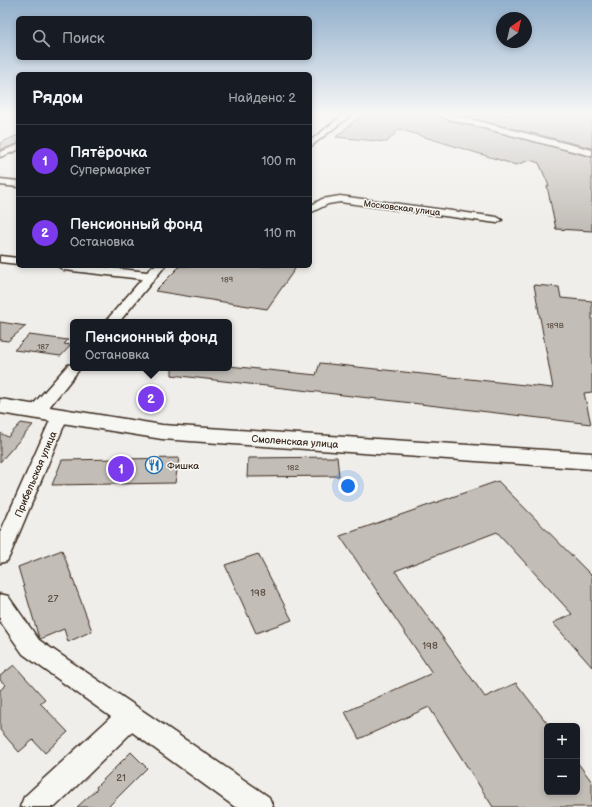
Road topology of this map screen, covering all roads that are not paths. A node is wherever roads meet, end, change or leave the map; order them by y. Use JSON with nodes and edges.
{"nodes":[{"id":1,"x":0,"y":182,"type":"edge"},
{"id":2,"x":16,"y":184,"type":"edge"},
{"id":3,"x":312,"y":209,"type":"edge"},
{"id":4,"x":497,"y":220,"type":"dead end"},
{"id":5,"x":0,"y":259,"type":"edge"},
{"id":6,"x":16,"y":261,"type":"edge"},
{"id":7,"x":81,"y":268,"type":"edge"},
{"id":8,"x":157,"y":268,"type":"edge"},
{"id":9,"x":150,"y":276,"type":"junction"},
{"id":10,"x":114,"y":319,"type":"edge"},
{"id":11,"x":70,"y":371,"type":"edge"},
{"id":12,"x":0,"y":406,"type":"edge"},
{"id":13,"x":36,"y":412,"type":"junction"},
{"id":14,"x":60,"y":416,"type":"junction"},
{"id":15,"x":592,"y":461,"type":"edge"},
{"id":16,"x":0,"y":555,"type":"edge"},
{"id":17,"x":0,"y":603,"type":"edge"},
{"id":18,"x":131,"y":716,"type":"junction"},
{"id":19,"x":34,"y":807,"type":"edge"},
{"id":20,"x":259,"y":807,"type":"edge"}],
"edges":[{"from":1,"to":2,"type":"street"},
{"from":3,"to":4,"type":"street","name":"Московская улица"},
{"from":5,"to":6,"type":"street"},
{"from":7,"to":9,"type":"street"},
{"from":8,"to":9,"type":"street"},
{"from":9,"to":10,"type":"street"},
{"from":11,"to":13,"type":"street"},
{"from":12,"to":13,"type":"main road","name":"Смоленская улица"},
{"from":13,"to":14,"type":"main road","name":"Смоленская улица"},
{"from":14,"to":15,"type":"main road","name":"Смоленская улица"},
{"from":14,"to":16,"type":"street","name":"Прибельская улица"},
{"from":17,"to":18,"type":"street"},
{"from":18,"to":19,"type":"street"},
{"from":18,"to":20,"type":"street"}]}
